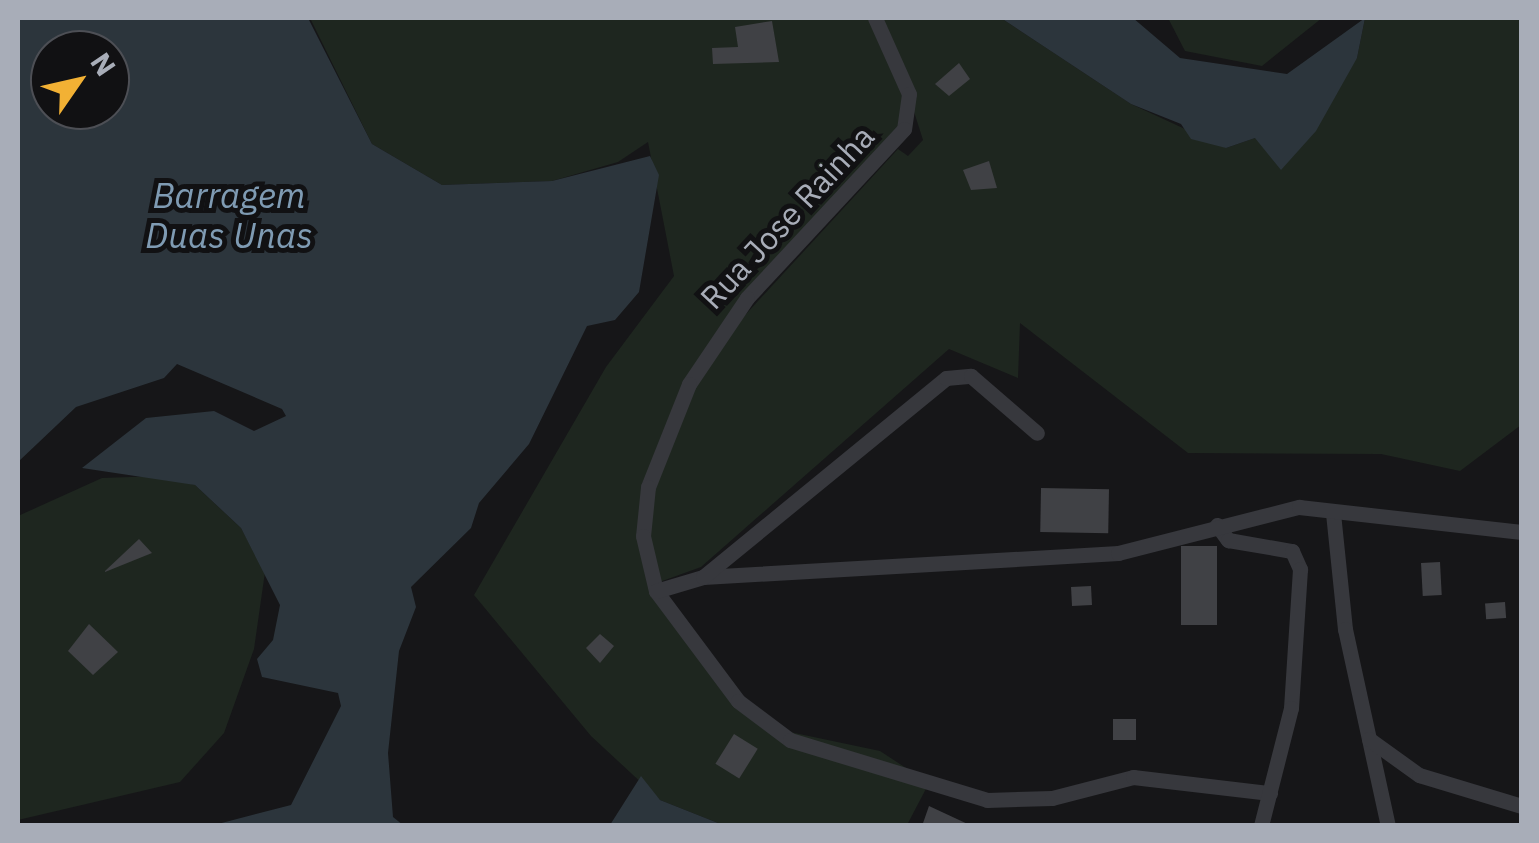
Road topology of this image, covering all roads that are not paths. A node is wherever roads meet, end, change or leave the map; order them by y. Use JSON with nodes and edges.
{"nodes":[{"id":1,"x":875,"y":18,"type":"edge"},
{"id":2,"x":1038,"y":433,"type":"dead end"},
{"id":3,"x":1333,"y":513,"type":"junction"},
{"id":4,"x":1216,"y":525,"type":"junction"},
{"id":5,"x":1522,"y":532,"type":"edge"},
{"id":6,"x":703,"y":577,"type":"junction"},
{"id":7,"x":656,"y":591,"type":"junction"},
{"id":8,"x":1368,"y":739,"type":"junction"},
{"id":9,"x":1270,"y":793,"type":"junction"},
{"id":10,"x":1522,"y":806,"type":"edge"},
{"id":11,"x":1261,"y":826,"type":"edge"},
{"id":12,"x":1388,"y":826,"type":"edge"}],
"edges":[{"from":1,"to":7,"type":"street","name":"Rua Jose Rainha"},
{"from":2,"to":6,"type":"street"},
{"from":3,"to":4,"type":"street"},
{"from":3,"to":5,"type":"street"},
{"from":3,"to":8,"type":"street"},
{"from":4,"to":6,"type":"street"},
{"from":4,"to":9,"type":"street"},
{"from":6,"to":7,"type":"street"},
{"from":7,"to":9,"type":"street","name":"Rua Jose Rainha"},
{"from":8,"to":10,"type":"street"},
{"from":8,"to":12,"type":"street"},
{"from":9,"to":11,"type":"street"}]}
